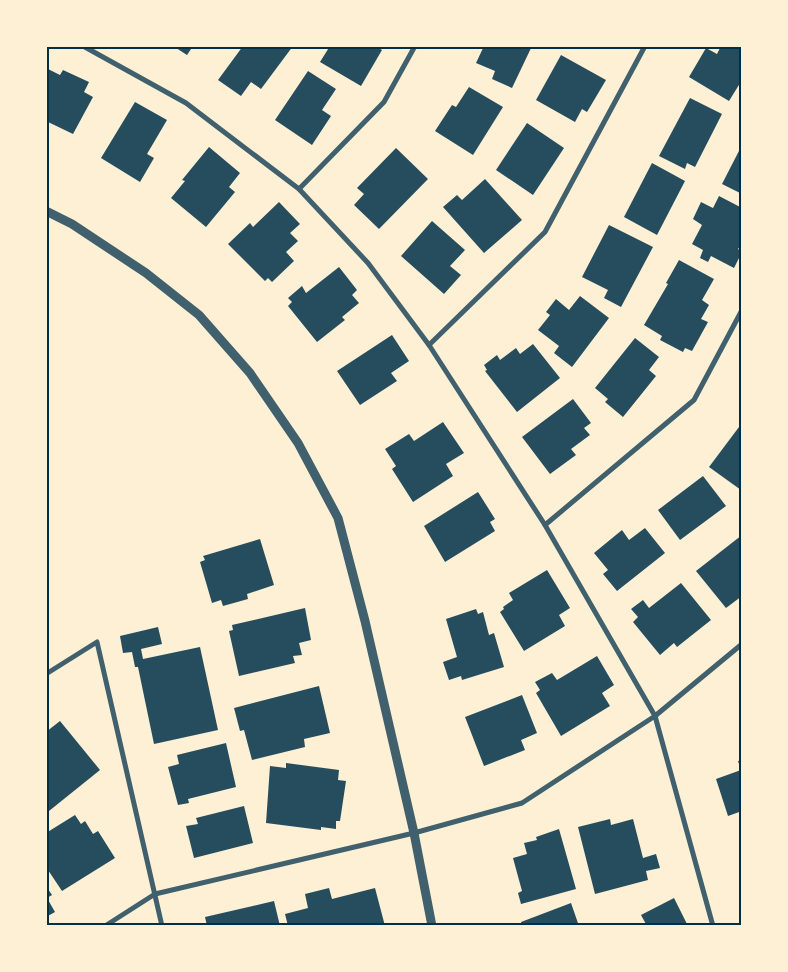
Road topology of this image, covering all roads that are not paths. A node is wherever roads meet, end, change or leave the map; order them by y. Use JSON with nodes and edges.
{"nodes":[{"id":1,"x":83,"y":46,"type":"edge"},
{"id":2,"x":415,"y":46,"type":"edge"},
{"id":3,"x":646,"y":46,"type":"edge"},
{"id":4,"x":299,"y":189,"type":"junction"},
{"id":5,"x":46,"y":211,"type":"edge"},
{"id":6,"x":742,"y":310,"type":"edge"},
{"id":7,"x":429,"y":345,"type":"junction"},
{"id":8,"x":544,"y":525,"type":"junction"},
{"id":9,"x":742,"y":644,"type":"edge"},
{"id":10,"x":46,"y":674,"type":"edge"},
{"id":11,"x":655,"y":716,"type":"junction"},
{"id":12,"x":414,"y":833,"type":"junction"},
{"id":13,"x":155,"y":894,"type":"junction"},
{"id":14,"x":105,"y":926,"type":"edge"},
{"id":15,"x":162,"y":926,"type":"edge"},
{"id":16,"x":432,"y":926,"type":"edge"},
{"id":17,"x":713,"y":926,"type":"edge"}],
"edges":[{"from":1,"to":4,"type":"street"},
{"from":2,"to":4,"type":"street"},
{"from":3,"to":7,"type":"street"},
{"from":4,"to":7,"type":"street"},
{"from":5,"to":12,"type":"street"},
{"from":6,"to":8,"type":"street"},
{"from":7,"to":8,"type":"street"},
{"from":8,"to":11,"type":"street"},
{"from":9,"to":11,"type":"street"},
{"from":10,"to":13,"type":"street"},
{"from":11,"to":12,"type":"street"},
{"from":11,"to":17,"type":"street"},
{"from":12,"to":13,"type":"street"},
{"from":12,"to":16,"type":"street"},
{"from":13,"to":14,"type":"street"},
{"from":13,"to":15,"type":"street"}]}
